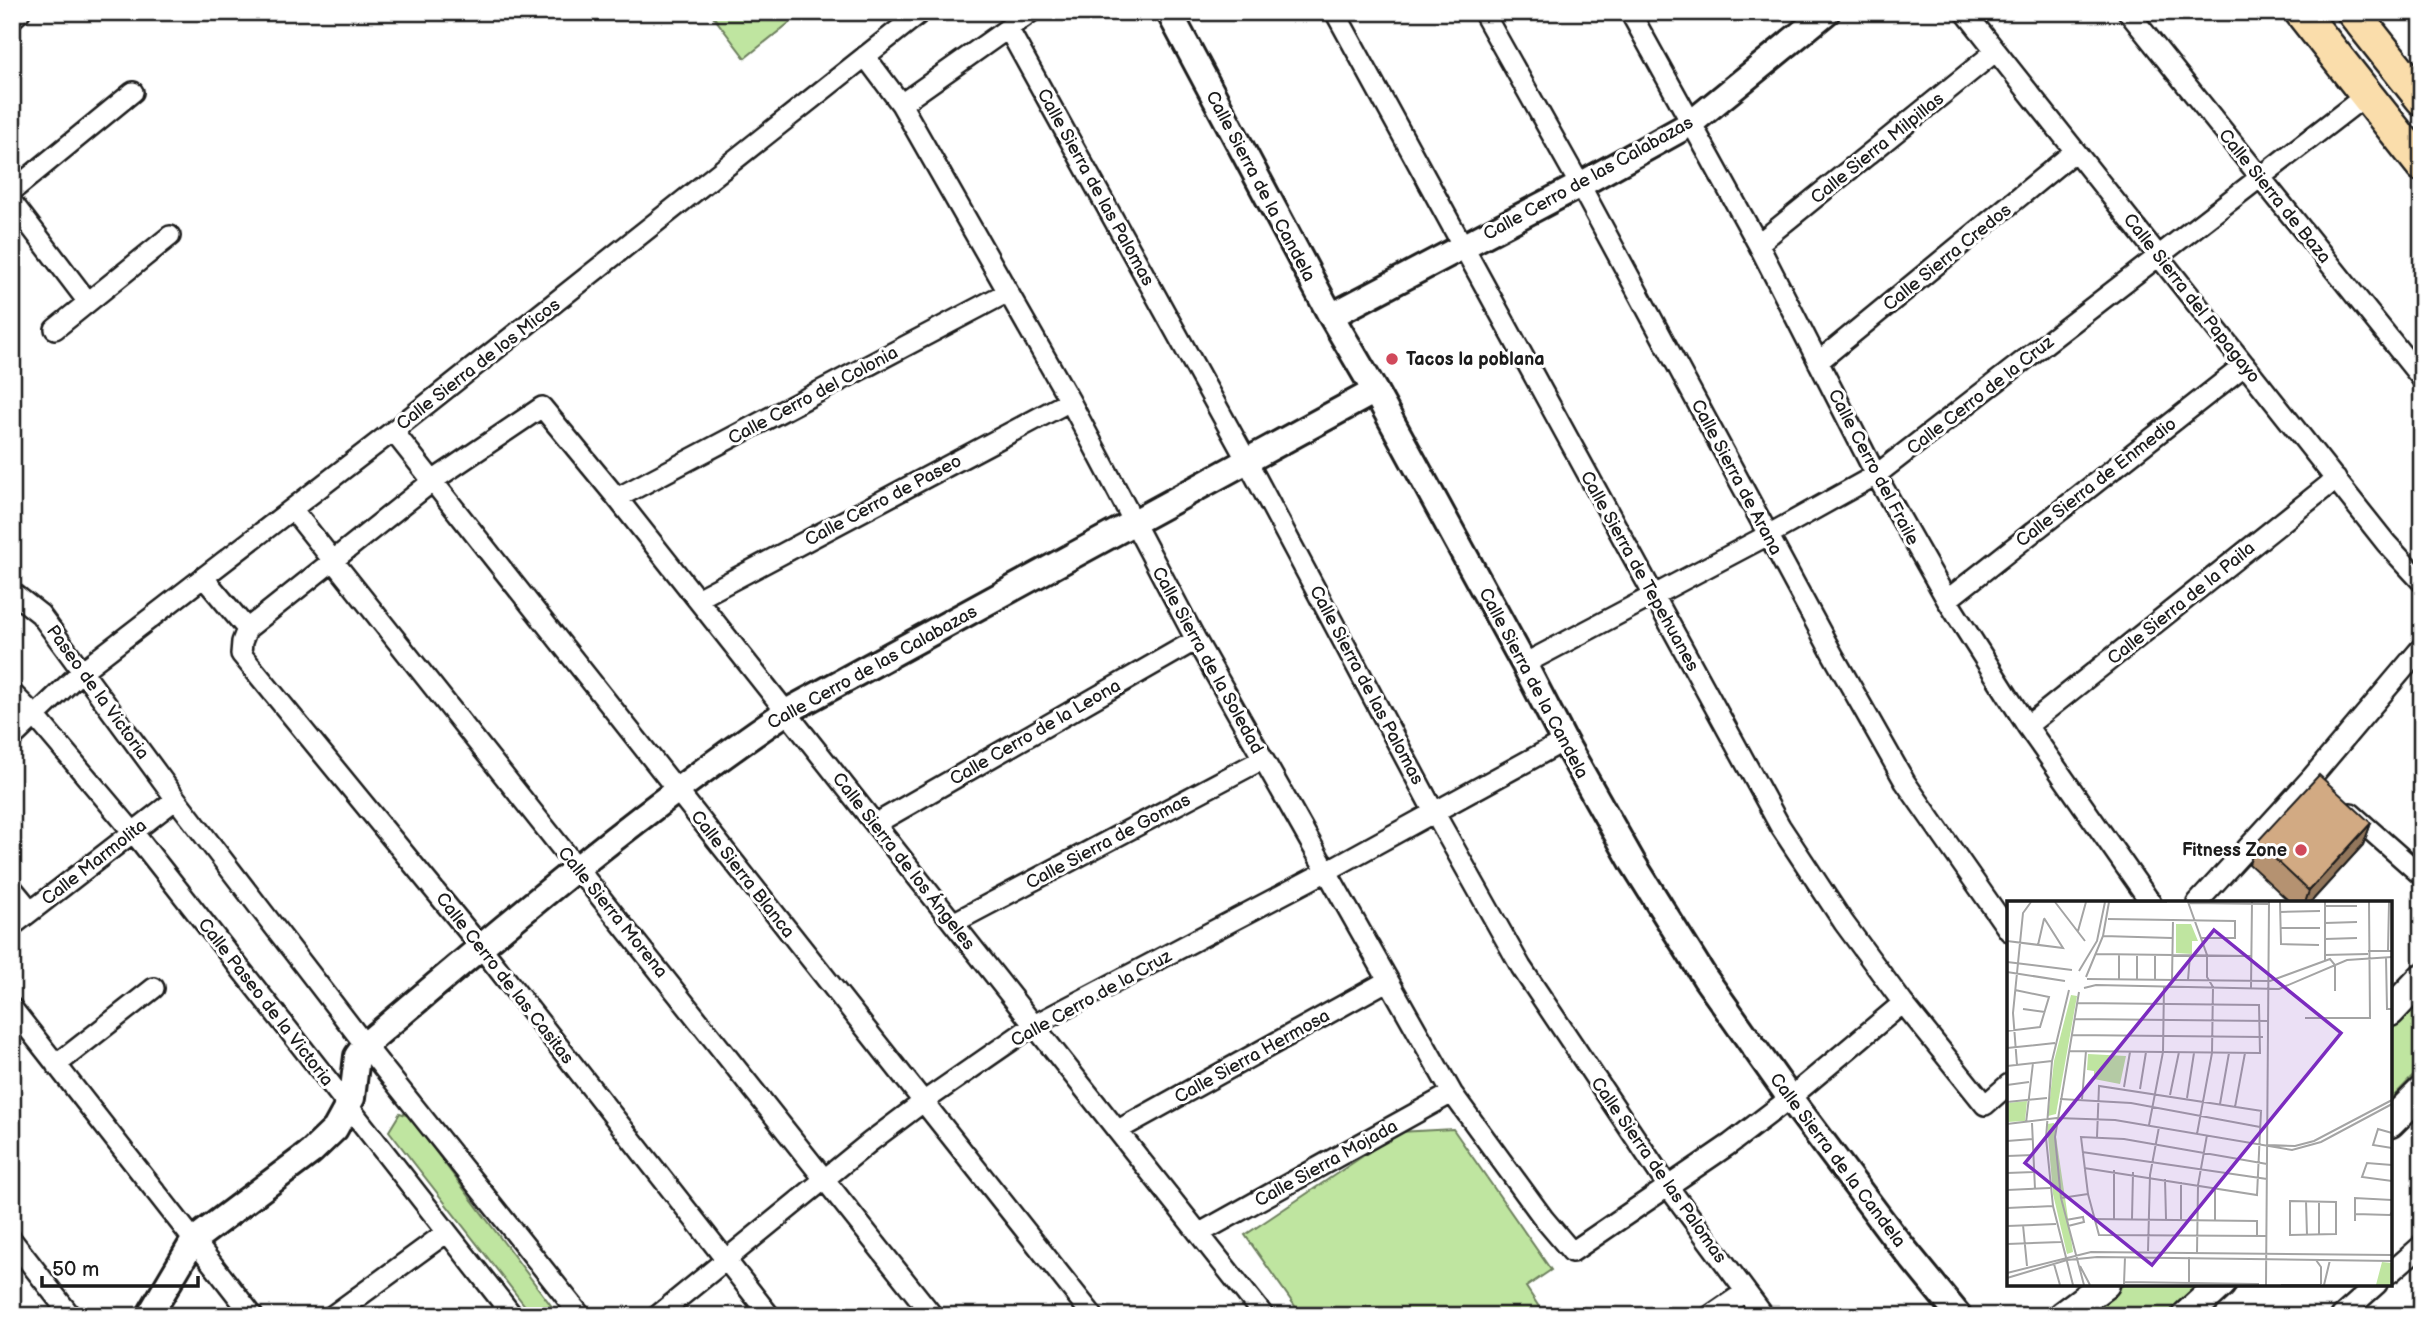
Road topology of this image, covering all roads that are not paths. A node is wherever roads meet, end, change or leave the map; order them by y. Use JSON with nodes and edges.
{"nodes":[{"id":1,"x":20,"y":12,"type":"edge"},
{"id":2,"x":921,"y":12,"type":"edge"},
{"id":3,"x":1031,"y":12,"type":"edge"},
{"id":4,"x":1169,"y":12,"type":"edge"},
{"id":5,"x":1335,"y":12,"type":"edge"},
{"id":6,"x":1483,"y":12,"type":"edge"},
{"id":7,"x":1630,"y":12,"type":"edge"},
{"id":8,"x":1827,"y":12,"type":"edge"},
{"id":9,"x":1965,"y":12,"type":"edge"},
{"id":10,"x":2128,"y":12,"type":"edge"},
{"id":11,"x":2301,"y":12,"type":"edge"},
{"id":12,"x":2353,"y":12,"type":"edge"},
{"id":13,"x":12,"y":19,"type":"edge"},
{"id":14,"x":1009,"y":30,"type":"junction"},
{"id":15,"x":1996,"y":51,"type":"junction"},
{"id":16,"x":865,"y":56,"type":"junction"},
{"id":17,"x":133,"y":92,"type":"dead end"},
{"id":18,"x":2365,"y":96,"type":"junction"},
{"id":19,"x":2422,"y":99,"type":"edge"},
{"id":20,"x":901,"y":104,"type":"junction"},
{"id":21,"x":1690,"y":124,"type":"junction"},
{"id":22,"x":2075,"y":152,"type":"junction"},
{"id":23,"x":2422,"y":165,"type":"edge"},
{"id":24,"x":2260,"y":177,"type":"junction"},
{"id":25,"x":1580,"y":185,"type":"junction"},
{"id":26,"x":12,"y":191,"type":"edge"},
{"id":27,"x":12,"y":202,"type":"edge"},
{"id":28,"x":170,"y":236,"type":"dead end"},
{"id":29,"x":1758,"y":244,"type":"junction"},
{"id":30,"x":1462,"y":247,"type":"junction"},
{"id":31,"x":2159,"y":256,"type":"junction"},
{"id":32,"x":1008,"y":292,"type":"junction"},
{"id":33,"x":88,"y":302,"type":"junction"},
{"id":34,"x":1331,"y":316,"type":"junction"},
{"id":35,"x":55,"y":329,"type":"dead end"},
{"id":36,"x":1818,"y":362,"type":"junction"},
{"id":37,"x":2245,"y":365,"type":"junction"},
{"id":38,"x":2422,"y":379,"type":"edge"},
{"id":39,"x":1375,"y":391,"type":"junction"},
{"id":40,"x":1070,"y":401,"type":"junction"},
{"id":41,"x":393,"y":431,"type":"junction"},
{"id":42,"x":1246,"y":459,"type":"junction"},
{"id":43,"x":1876,"y":475,"type":"junction"},
{"id":44,"x":2336,"y":479,"type":"junction"},
{"id":45,"x":434,"y":480,"type":"junction"},
{"id":46,"x":617,"y":498,"type":"junction"},
{"id":47,"x":292,"y":509,"type":"junction"},
{"id":48,"x":1133,"y":523,"type":"junction"},
{"id":49,"x":1768,"y":535,"type":"junction"},
{"id":50,"x":333,"y":560,"type":"junction"},
{"id":51,"x":204,"y":578,"type":"junction"},
{"id":52,"x":2422,"y":582,"type":"edge"},
{"id":53,"x":12,"y":592,"type":"edge"},
{"id":54,"x":1653,"y":595,"type":"junction"},
{"id":55,"x":697,"y":599,"type":"junction"},
{"id":56,"x":1947,"y":600,"type":"junction"},
{"id":57,"x":244,"y":636,"type":"junction"},
{"id":58,"x":1196,"y":640,"type":"junction"},
{"id":59,"x":2422,"y":647,"type":"edge"},
{"id":60,"x":1524,"y":664,"type":"junction"},
{"id":61,"x":82,"y":671,"type":"junction"},
{"id":62,"x":12,"y":693,"type":"edge"},
{"id":63,"x":786,"y":712,"type":"junction"},
{"id":64,"x":35,"y":716,"type":"junction"},
{"id":65,"x":2027,"y":726,"type":"junction"},
{"id":66,"x":12,"y":738,"type":"edge"},
{"id":67,"x":1564,"y":741,"type":"junction"},
{"id":68,"x":1263,"y":759,"type":"junction"},
{"id":69,"x":677,"y":791,"type":"junction"},
{"id":70,"x":176,"y":799,"type":"junction"},
{"id":71,"x":2342,"y":804,"type":"edge"},
{"id":72,"x":1434,"y":812,"type":"junction"},
{"id":73,"x":875,"y":824,"type":"junction"},
{"id":74,"x":133,"y":832,"type":"junction"},
{"id":75,"x":579,"y":868,"type":"junction"},
{"id":76,"x":1327,"y":871,"type":"junction"},
{"id":77,"x":2422,"y":876,"type":"edge"},
{"id":78,"x":12,"y":888,"type":"edge"},
{"id":79,"x":2150,"y":901,"type":"edge"},
{"id":80,"x":2199,"y":901,"type":"edge"},
{"id":81,"x":31,"y":911,"type":"junction"},
{"id":82,"x":953,"y":923,"type":"junction"},
{"id":83,"x":12,"y":926,"type":"edge"},
{"id":84,"x":2007,"y":928,"type":"edge"},
{"id":85,"x":480,"y":946,"type":"junction"},
{"id":86,"x":2422,"y":978,"type":"edge"},
{"id":87,"x":1387,"y":981,"type":"junction"},
{"id":88,"x":154,"y":988,"type":"dead end"},
{"id":89,"x":1903,"y":1003,"type":"junction"},
{"id":90,"x":12,"y":1008,"type":"edge"},
{"id":91,"x":2392,"y":1010,"type":"edge"},
{"id":92,"x":1034,"y":1025,"type":"junction"},
{"id":93,"x":365,"y":1045,"type":"junction"},
{"id":94,"x":56,"y":1065,"type":"junction"},
{"id":95,"x":2007,"y":1086,"type":"edge"},
{"id":96,"x":2422,"y":1091,"type":"edge"},
{"id":97,"x":1452,"y":1093,"type":"junction"},
{"id":98,"x":1790,"y":1098,"type":"junction"},
{"id":99,"x":923,"y":1102,"type":"junction"},
{"id":100,"x":348,"y":1106,"type":"junction"},
{"id":101,"x":2392,"y":1121,"type":"edge"},
{"id":102,"x":1118,"y":1130,"type":"junction"},
{"id":103,"x":825,"y":1179,"type":"junction"},
{"id":104,"x":1669,"y":1188,"type":"junction"},
{"id":105,"x":447,"y":1232,"type":"junction"},
{"id":106,"x":1200,"y":1233,"type":"junction"},
{"id":107,"x":12,"y":1240,"type":"edge"},
{"id":108,"x":194,"y":1240,"type":"junction"},
{"id":109,"x":2422,"y":1245,"type":"edge"},
{"id":110,"x":726,"y":1259,"type":"junction"},
{"id":111,"x":2392,"y":1271,"type":"edge"},
{"id":112,"x":2102,"y":1286,"type":"edge"},
{"id":113,"x":2219,"y":1286,"type":"edge"},
{"id":114,"x":2375,"y":1286,"type":"edge"},
{"id":115,"x":1745,"y":1292,"type":"junction"},
{"id":116,"x":2342,"y":1315,"type":"edge"},
{"id":117,"x":71,"y":1316,"type":"edge"},
{"id":118,"x":149,"y":1316,"type":"edge"},
{"id":119,"x":253,"y":1316,"type":"edge"},
{"id":120,"x":332,"y":1316,"type":"edge"},
{"id":121,"x":513,"y":1316,"type":"edge"},
{"id":122,"x":581,"y":1316,"type":"edge"},
{"id":123,"x":657,"y":1316,"type":"edge"},
{"id":124,"x":770,"y":1316,"type":"edge"},
{"id":125,"x":933,"y":1316,"type":"edge"},
{"id":126,"x":1093,"y":1316,"type":"edge"},
{"id":127,"x":1264,"y":1316,"type":"edge"},
{"id":128,"x":1710,"y":1316,"type":"edge"},
{"id":129,"x":1763,"y":1316,"type":"edge"},
{"id":130,"x":1959,"y":1316,"type":"edge"},
{"id":131,"x":2062,"y":1316,"type":"edge"},
{"id":132,"x":2186,"y":1316,"type":"edge"}],
"edges":[{"from":1,"to":13,"type":"street"},
{"from":2,"to":16,"type":"street","name":"Calle Sierra de los Micos"},
{"from":3,"to":14,"type":"street"},
{"from":4,"to":34,"type":"street","name":"Calle Sierra de la Candela"},
{"from":5,"to":30,"type":"street","name":"Calle Sierra de Tepehuanes"},
{"from":6,"to":25,"type":"street","name":"Calle Sierra de Arana"},
{"from":7,"to":21,"type":"street","name":"Calle Cerro del Fraile"},
{"from":8,"to":21,"type":"street","name":"Calle Cerro de las Calabazas"},
{"from":9,"to":15,"type":"street","name":"Calle Sierra del Papagayo"},
{"from":10,"to":24,"type":"street","name":"Calle Sierra de Baza"},
{"from":11,"to":18,"type":"main road"},
{"from":12,"to":19,"type":"main road"},
{"from":14,"to":20,"type":"street"},
{"from":14,"to":42,"type":"street","name":"Calle Sierra de las Palomas"},
{"from":15,"to":22,"type":"street","name":"Calle Sierra del Papagayo"},
{"from":15,"to":29,"type":"street","name":"Calle Sierra Milpillas"},
{"from":16,"to":20,"type":"street","name":"Calle Sierra de la Soledad"},
{"from":16,"to":41,"type":"street","name":"Calle Sierra de los Micos"},
{"from":17,"to":26,"type":"street"},
{"from":18,"to":23,"type":"main road"},
{"from":18,"to":24,"type":"street","name":"Calle Cerro de la Cruz"},
{"from":20,"to":32,"type":"street","name":"Calle Sierra de la Soledad"},
{"from":21,"to":25,"type":"street","name":"Calle Cerro de las Calabazas"},
{"from":21,"to":29,"type":"street","name":"Calle Cerro del Fraile"},
{"from":22,"to":31,"type":"street","name":"Calle Sierra del Papagayo"},
{"from":22,"to":36,"type":"street","name":"Calle Sierra Credos"},
{"from":24,"to":31,"type":"street","name":"Calle Cerro de la Cruz"},
{"from":24,"to":38,"type":"street","name":"Calle Sierra de Baza"},
{"from":25,"to":30,"type":"street","name":"Calle Cerro de las Calabazas"},
{"from":25,"to":49,"type":"street","name":"Calle Sierra de Arana"},
{"from":27,"to":33,"type":"street"},
{"from":28,"to":33,"type":"street"},
{"from":29,"to":36,"type":"street","name":"Calle Cerro del Fraile"},
{"from":30,"to":34,"type":"street","name":"Calle Cerro de las Calabazas"},
{"from":30,"to":54,"type":"street","name":"Calle Sierra de Tepehuanes"},
{"from":31,"to":37,"type":"street","name":"Calle Sierra del Papagayo"},
{"from":31,"to":43,"type":"street","name":"Calle Cerro de la Cruz"},
{"from":32,"to":40,"type":"street","name":"Calle Sierra de la Soledad"},
{"from":32,"to":46,"type":"street","name":"Calle Cerro del Colonia"},
{"from":33,"to":35,"type":"street"},
{"from":34,"to":39,"type":"street","name":"Calle Sierra de la Candela"},
{"from":36,"to":43,"type":"street","name":"Calle Cerro del Fraile"},
{"from":37,"to":44,"type":"street","name":"Calle Sierra del Papagayo"},
{"from":37,"to":56,"type":"street","name":"Calle Sierra de Enmedio"},
{"from":39,"to":42,"type":"street","name":"Calle Cerro de las Calabazas"},
{"from":39,"to":60,"type":"street","name":"Calle Sierra de la Candela"},
{"from":40,"to":48,"type":"street","name":"Calle Sierra de la Soledad"},
{"from":40,"to":55,"type":"street","name":"Calle Cerro de Paseo"},
{"from":41,"to":45,"type":"street","name":"Calle Sierra Blanca"},
{"from":41,"to":47,"type":"street","name":"Calle Sierra de los Micos"},
{"from":42,"to":48,"type":"street","name":"Calle Cerro de las Calabazas"},
{"from":42,"to":72,"type":"street","name":"Calle Sierra de las Palomas"},
{"from":43,"to":49,"type":"street","name":"Calle Cerro de la Cruz"},
{"from":43,"to":56,"type":"street","name":"Calle Cerro del Fraile"},
{"from":44,"to":52,"type":"street","name":"Calle Sierra del Papagayo"},
{"from":44,"to":65,"type":"street","name":"Calle Sierra de la Paila"},
{"from":45,"to":46,"type":"street","name":"Calle Sierra de los Ángeles"},
{"from":45,"to":50,"type":"street"},
{"from":45,"to":69,"type":"street","name":"Calle Sierra Blanca"},
{"from":46,"to":55,"type":"street","name":"Calle Sierra de los Ángeles"},
{"from":47,"to":50,"type":"street","name":"Calle Sierra Morena"},
{"from":47,"to":51,"type":"street","name":"Calle Sierra de los Micos"},
{"from":48,"to":58,"type":"street","name":"Calle Sierra de la Soledad"},
{"from":48,"to":63,"type":"street","name":"Calle Cerro de las Calabazas"},
{"from":49,"to":54,"type":"street","name":"Calle Cerro de la Cruz"},
{"from":49,"to":84,"type":"street","name":"Calle Sierra de Arana"},
{"from":50,"to":57,"type":"street"},
{"from":50,"to":75,"type":"street","name":"Calle Sierra Morena"},
{"from":51,"to":57,"type":"street","name":"Calle Cerro de las Casitas"},
{"from":51,"to":61,"type":"street","name":"Calle Sierra de los Micos"},
{"from":53,"to":61,"type":"street","name":"Paseo de la Victoria"},
{"from":54,"to":60,"type":"street","name":"Calle Cerro de la Cruz"},
{"from":54,"to":89,"type":"street","name":"Calle Sierra de Tepehuanes"},
{"from":55,"to":63,"type":"street","name":"Calle Sierra de los Ángeles"},
{"from":56,"to":65,"type":"street","name":"Calle Cerro del Fraile"},
{"from":57,"to":85,"type":"street","name":"Calle Cerro de las Casitas"},
{"from":58,"to":68,"type":"street","name":"Calle Sierra de la Soledad"},
{"from":58,"to":73,"type":"street","name":"Calle Cerro de la Leona"},
{"from":59,"to":80,"type":"street"},
{"from":60,"to":67,"type":"street","name":"Calle Sierra de la Candela"},
{"from":61,"to":64,"type":"street","name":"Calle Sierra de los Micos"},
{"from":61,"to":70,"type":"street","name":"Paseo de la Victoria"},
{"from":62,"to":64,"type":"street","name":"Calle Paseo de la Victoria"},
{"from":63,"to":69,"type":"street","name":"Calle Cerro de las Calabazas"},
{"from":63,"to":73,"type":"street","name":"Calle Sierra de los Ángeles"},
{"from":64,"to":66,"type":"street","name":"Calle Sierra de los Micos"},
{"from":64,"to":74,"type":"street","name":"Calle Paseo de la Victoria"},
{"from":65,"to":79,"type":"street","name":"Calle Cerro del Fraile"},
{"from":67,"to":72,"type":"street","name":"Calle Cerro de la Cruz"},
{"from":67,"to":98,"type":"street","name":"Calle Sierra de la Candela"},
{"from":68,"to":76,"type":"street","name":"Calle Sierra de la Soledad"},
{"from":68,"to":82,"type":"street","name":"Calle Sierra de Gomas"},
{"from":69,"to":75,"type":"street","name":"Calle Cerro de las Calabazas"},
{"from":69,"to":99,"type":"street","name":"Calle Sierra Blanca"},
{"from":70,"to":74,"type":"street","name":"Calle Marmolita"},
{"from":70,"to":93,"type":"street"},
{"from":71,"to":77,"type":"street"},
{"from":72,"to":76,"type":"street","name":"Calle Cerro de la Cruz"},
{"from":72,"to":104,"type":"street","name":"Calle Sierra de las Palomas"},
{"from":73,"to":82,"type":"street","name":"Calle Sierra de los Ángeles"},
{"from":74,"to":81,"type":"street","name":"Calle Marmolita"},
{"from":74,"to":100,"type":"street","name":"Calle Paseo de la Victoria"},
{"from":75,"to":85,"type":"street","name":"Calle Cerro de las Calabazas"},
{"from":75,"to":103,"type":"street","name":"Calle Sierra Morena"},
{"from":76,"to":87,"type":"street","name":"Calle Sierra de la Soledad"},
{"from":76,"to":92,"type":"street","name":"Calle Cerro de la Cruz"},
{"from":78,"to":81,"type":"street"},
{"from":81,"to":83,"type":"street","name":"Calle Marmolita"},
{"from":82,"to":92,"type":"street","name":"Calle Sierra de los Ángeles"},
{"from":85,"to":93,"type":"street","name":"Calle Cerro de las Calabazas"},
{"from":85,"to":110,"type":"street","name":"Calle Cerro de las Casitas"},
{"from":86,"to":91,"type":"main road"},
{"from":87,"to":97,"type":"street","name":"Calle Sierra de la Soledad"},
{"from":87,"to":102,"type":"street","name":"Calle Sierra Hermosa"},
{"from":88,"to":94,"type":"street"},
{"from":89,"to":95,"type":"street","name":"Calle Sierra de Tepehuanes"},
{"from":89,"to":98,"type":"street"},
{"from":90,"to":94,"type":"street"},
{"from":92,"to":99,"type":"street","name":"Calle Cerro de la Cruz"},
{"from":92,"to":102,"type":"street","name":"Calle Sierra de los Ángeles"},
{"from":93,"to":100,"type":"street"},
{"from":93,"to":122,"type":"street"},
{"from":94,"to":108,"type":"street"},
{"from":96,"to":101,"type":"main road"},
{"from":97,"to":104,"type":"street","name":"Calle Sierra de la Soledad"},
{"from":97,"to":106,"type":"street","name":"Calle Sierra Mojada"},
{"from":98,"to":104,"type":"street"},
{"from":98,"to":130,"type":"street","name":"Calle Sierra de la Candela"},
{"from":99,"to":103,"type":"street","name":"Calle Cerro de la Cruz"},
{"from":99,"to":126,"type":"street","name":"Calle Sierra Blanca"},
{"from":100,"to":105,"type":"street","name":"Calle Paseo de la Victoria"},
{"from":100,"to":108,"type":"street"},
{"from":102,"to":106,"type":"street","name":"Calle Sierra de los Ángeles"},
{"from":103,"to":110,"type":"street","name":"Calle Cerro de la Cruz"},
{"from":103,"to":125,"type":"street","name":"Calle Sierra Morena"},
{"from":104,"to":115,"type":"street","name":"Calle Sierra de las Palomas"},
{"from":105,"to":120,"type":"street"},
{"from":105,"to":121,"type":"street","name":"Calle Paseo de la Victoria"},
{"from":106,"to":127,"type":"street","name":"Calle Sierra de los Ángeles"},
{"from":107,"to":117,"type":"street"},
{"from":108,"to":118,"type":"street"},
{"from":108,"to":119,"type":"street"},
{"from":109,"to":111,"type":"street"},
{"from":110,"to":123,"type":"street","name":"Calle Cerro de la Cruz"},
{"from":110,"to":124,"type":"street","name":"Calle Cerro de las Casitas"},
{"from":112,"to":131,"type":"main road"},
{"from":113,"to":132,"type":"main road"},
{"from":114,"to":116,"type":"street"},
{"from":115,"to":128,"type":"street"},
{"from":115,"to":129,"type":"street","name":"Calle Sierra de las Palomas"}]}
